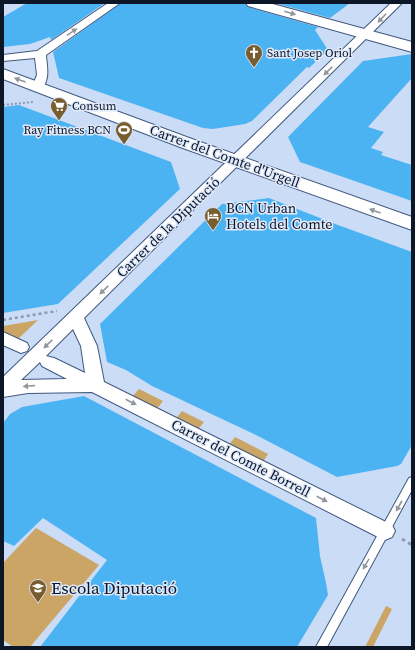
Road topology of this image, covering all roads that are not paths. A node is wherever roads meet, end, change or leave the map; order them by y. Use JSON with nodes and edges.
{"nodes":[{"id":1,"x":115,"y":3,"type":"edge"},
{"id":2,"x":253,"y":3,"type":"edge"},
{"id":3,"x":397,"y":3,"type":"edge"},
{"id":4,"x":366,"y":35,"type":"junction"},
{"id":5,"x":412,"y":47,"type":"edge"},
{"id":6,"x":40,"y":54,"type":"junction"},
{"id":7,"x":3,"y":58,"type":"edge"},
{"id":8,"x":3,"y":74,"type":"edge"},
{"id":9,"x":38,"y":89,"type":"junction"},
{"id":10,"x":236,"y":161,"type":"junction"},
{"id":11,"x":412,"y":224,"type":"edge"},
{"id":12,"x":76,"y":317,"type":"junction"},
{"id":13,"x":3,"y":338,"type":"edge"},
{"id":14,"x":21,"y":348,"type":"dead end"},
{"id":15,"x":48,"y":362,"type":"dead end"},
{"id":16,"x":96,"y":385,"type":"junction"},
{"id":17,"x":3,"y":389,"type":"edge"},
{"id":18,"x":412,"y":482,"type":"edge"},
{"id":19,"x":385,"y":531,"type":"junction"},
{"id":20,"x":321,"y":647,"type":"edge"}],
"edges":[{"from":6,"to":1,"type":"street","one_way":true},
{"from":2,"to":4,"type":"main road","one_way":true},
{"from":3,"to":4,"type":"street","name":"Carrer de la Diputació","one_way":true},
{"from":4,"to":5,"type":"main road"},
{"from":4,"to":10,"type":"street","name":"Carrer de la Diputació","one_way":true},
{"from":6,"to":7,"type":"street"},
{"from":6,"to":9,"type":"street"},
{"from":9,"to":8,"type":"main road","name":"Carrer del Comte d'Urgell","one_way":true},
{"from":9,"to":10,"type":"main road","name":"Carrer del Comte d'Urgell"},
{"from":11,"to":10,"type":"main road","name":"Carrer del Comte d'Urgell","one_way":true},
{"from":10,"to":12,"type":"street","name":"Carrer de la Diputació","one_way":true},
{"from":12,"to":16,"type":"street"},
{"from":12,"to":17,"type":"street","name":"Carrer de la Diputació","one_way":true},
{"from":13,"to":14,"type":"street"},
{"from":15,"to":16,"type":"street","name":"Carrer del Comte Borrell"},
{"from":16,"to":17,"type":"street","name":"Carrer del Comte Borrell","one_way":true},
{"from":16,"to":19,"type":"street","name":"Carrer del Comte Borrell","one_way":true},
{"from":18,"to":19,"type":"lane","one_way":true},
{"from":19,"to":20,"type":"lane","one_way":true}]}
